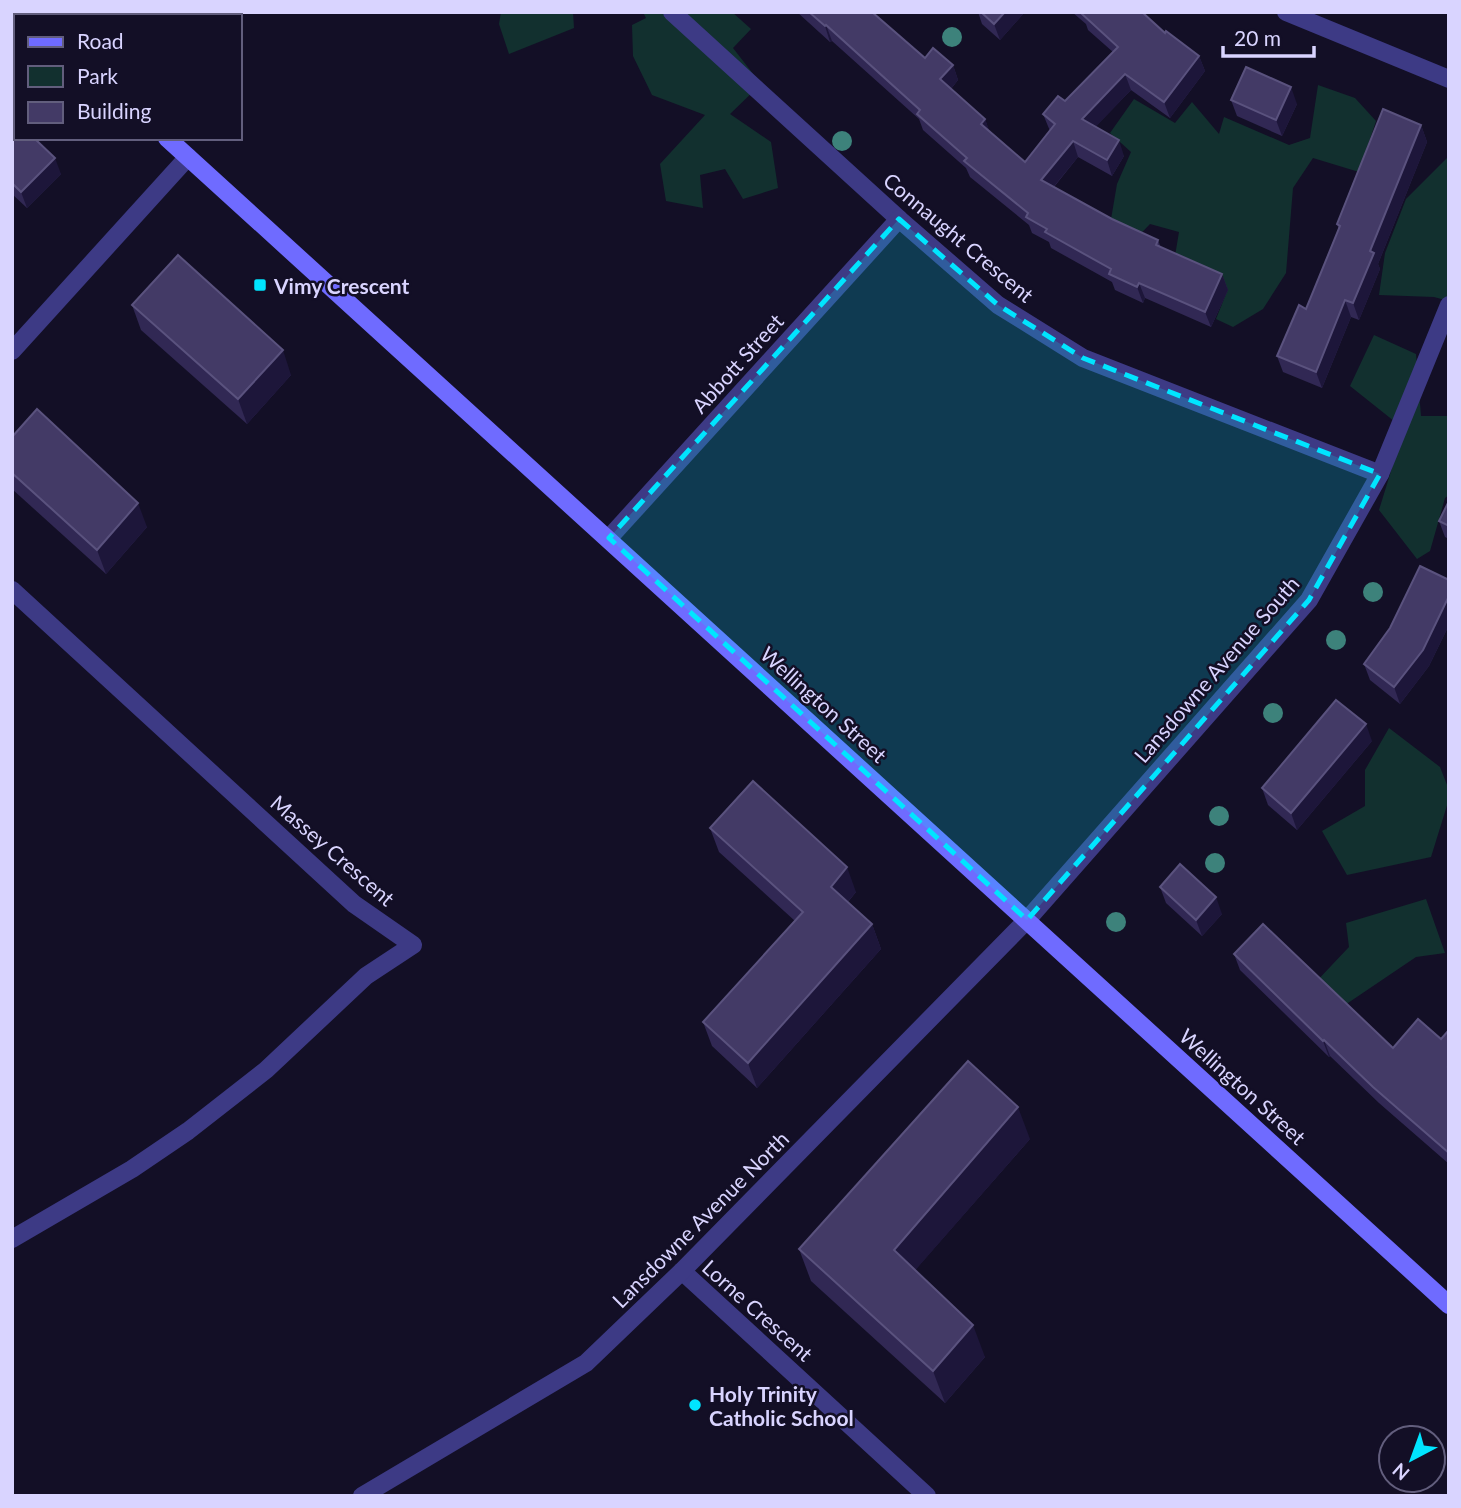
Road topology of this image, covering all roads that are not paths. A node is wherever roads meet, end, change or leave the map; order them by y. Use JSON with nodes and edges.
{"nodes":[{"id":1,"x":672,"y":12,"type":"edge"},
{"id":2,"x":1286,"y":12,"type":"edge"},
{"id":3,"x":1449,"y":79,"type":"edge"},
{"id":4,"x":169,"y":140,"type":"edge"},
{"id":5,"x":188,"y":157,"type":"junction"},
{"id":6,"x":899,"y":219,"type":"junction"},
{"id":7,"x":1449,"y":305,"type":"edge"},
{"id":8,"x":12,"y":351,"type":"edge"},
{"id":9,"x":1380,"y":474,"type":"junction"},
{"id":10,"x":608,"y":538,"type":"junction"},
{"id":11,"x":12,"y":590,"type":"edge"},
{"id":12,"x":1027,"y":920,"type":"junction"},
{"id":13,"x":13,"y":1239,"type":"edge"},
{"id":14,"x":682,"y":1271,"type":"junction"},
{"id":15,"x":1449,"y":1305,"type":"edge"},
{"id":16,"x":362,"y":1496,"type":"edge"},
{"id":17,"x":927,"y":1496,"type":"edge"}],
"edges":[{"from":1,"to":6,"type":"street","name":"Connaught Crescent"},
{"from":2,"to":3,"type":"street"},
{"from":4,"to":5,"type":"main road","name":"Wellington Street"},
{"from":5,"to":8,"type":"street"},
{"from":5,"to":10,"type":"main road","name":"Wellington Street"},
{"from":6,"to":9,"type":"street","name":"Connaught Crescent"},
{"from":6,"to":10,"type":"street","name":"Abbott Street"},
{"from":7,"to":9,"type":"street","name":"Lansdowne Avenue South"},
{"from":9,"to":12,"type":"street","name":"Lansdowne Avenue South"},
{"from":10,"to":12,"type":"main road","name":"Wellington Street"},
{"from":11,"to":13,"type":"street","name":"Massey Crescent"},
{"from":12,"to":14,"type":"street","name":"Lansdowne Avenue North"},
{"from":12,"to":15,"type":"main road","name":"Wellington Street"},
{"from":14,"to":16,"type":"street","name":"Lansdowne Avenue North"},
{"from":14,"to":17,"type":"street","name":"Lorne Crescent"}]}
